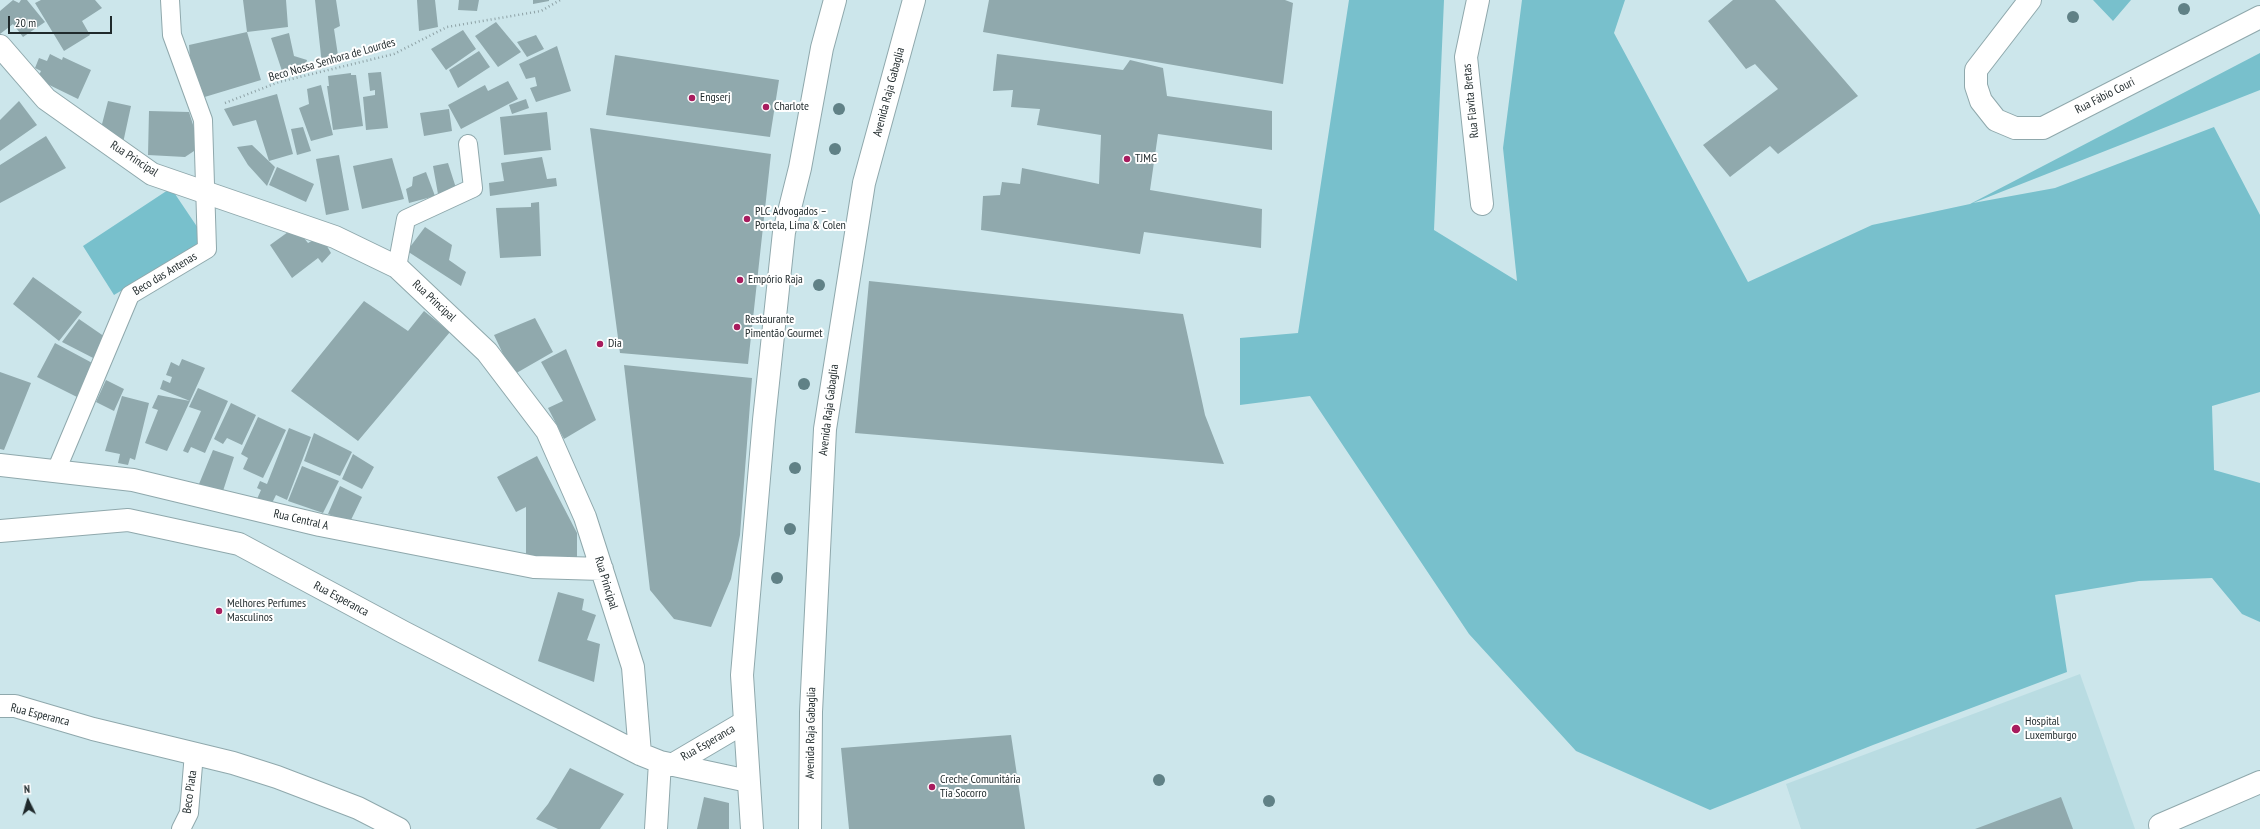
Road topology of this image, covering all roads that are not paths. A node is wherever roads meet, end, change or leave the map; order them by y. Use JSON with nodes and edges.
{"nodes":[{"id":1,"x":170,"y":0,"type":"edge"},
{"id":2,"x":835,"y":0,"type":"edge"},
{"id":3,"x":914,"y":0,"type":"edge"},
{"id":4,"x":1478,"y":0,"type":"edge"},
{"id":5,"x":2030,"y":0,"type":"edge"},
{"id":6,"x":2260,"y":17,"type":"edge"},
{"id":7,"x":0,"y":46,"type":"edge"},
{"id":8,"x":468,"y":144,"type":"dead end"},
{"id":9,"x":206,"y":192,"type":"junction"},
{"id":10,"x":1482,"y":204,"type":"dead end"},
{"id":11,"x":397,"y":266,"type":"junction"},
{"id":12,"x":0,"y":465,"type":"edge"},
{"id":13,"x":56,"y":471,"type":"junction"},
{"id":14,"x":0,"y":531,"type":"edge"},
{"id":15,"x":602,"y":569,"type":"junction"},
{"id":16,"x":0,"y":706,"type":"edge"},
{"id":17,"x":745,"y":722,"type":"junction"},
{"id":18,"x":194,"y":753,"type":"junction"},
{"id":19,"x":640,"y":754,"type":"junction"},
{"id":20,"x":666,"y":764,"type":"junction"},
{"id":21,"x":748,"y":781,"type":"junction"},
{"id":22,"x":2260,"y":782,"type":"edge"},
{"id":23,"x":2160,"y":827,"type":"edge"},
{"id":24,"x":181,"y":829,"type":"edge"},
{"id":25,"x":399,"y":829,"type":"edge"},
{"id":26,"x":656,"y":829,"type":"edge"},
{"id":27,"x":752,"y":829,"type":"edge"},
{"id":28,"x":810,"y":829,"type":"edge"}],
"edges":[{"from":1,"to":9,"type":"lane","name":"Beco das Antenas"},
{"from":2,"to":17,"type":"street"},
{"from":3,"to":28,"type":"street","name":"Avenida Raja Gabaglia"},
{"from":4,"to":10,"type":"street","name":"Rua Flavita Bretas"},
{"from":5,"to":6,"type":"street","name":"Rua Fábio Couri"},
{"from":7,"to":9,"type":"street","name":"Rua Principal"},
{"from":8,"to":11,"type":"lane"},
{"from":9,"to":11,"type":"street","name":"Rua Principal"},
{"from":9,"to":13,"type":"lane","name":"Beco das Antenas"},
{"from":11,"to":15,"type":"street","name":"Rua Principal"},
{"from":12,"to":13,"type":"street","name":"Rua Central A"},
{"from":13,"to":15,"type":"street","name":"Rua Central A"},
{"from":14,"to":19,"type":"street","name":"Rua Esperanca"},
{"from":15,"to":19,"type":"street","name":"Rua Principal"},
{"from":16,"to":18,"type":"street","name":"Rua Esperanca"},
{"from":17,"to":20,"type":"street","name":"Rua Esperanca"},
{"from":17,"to":21,"type":"street"},
{"from":18,"to":24,"type":"lane","name":"Beco Piata"},
{"from":18,"to":25,"type":"street","name":"Rua Esperanca"},
{"from":19,"to":20,"type":"street","name":"Rua Esperanca"},
{"from":20,"to":21,"type":"street","name":"Rua Esperanca"},
{"from":20,"to":26,"type":"street"},
{"from":21,"to":27,"type":"street"},
{"from":22,"to":23,"type":"street"}]}
